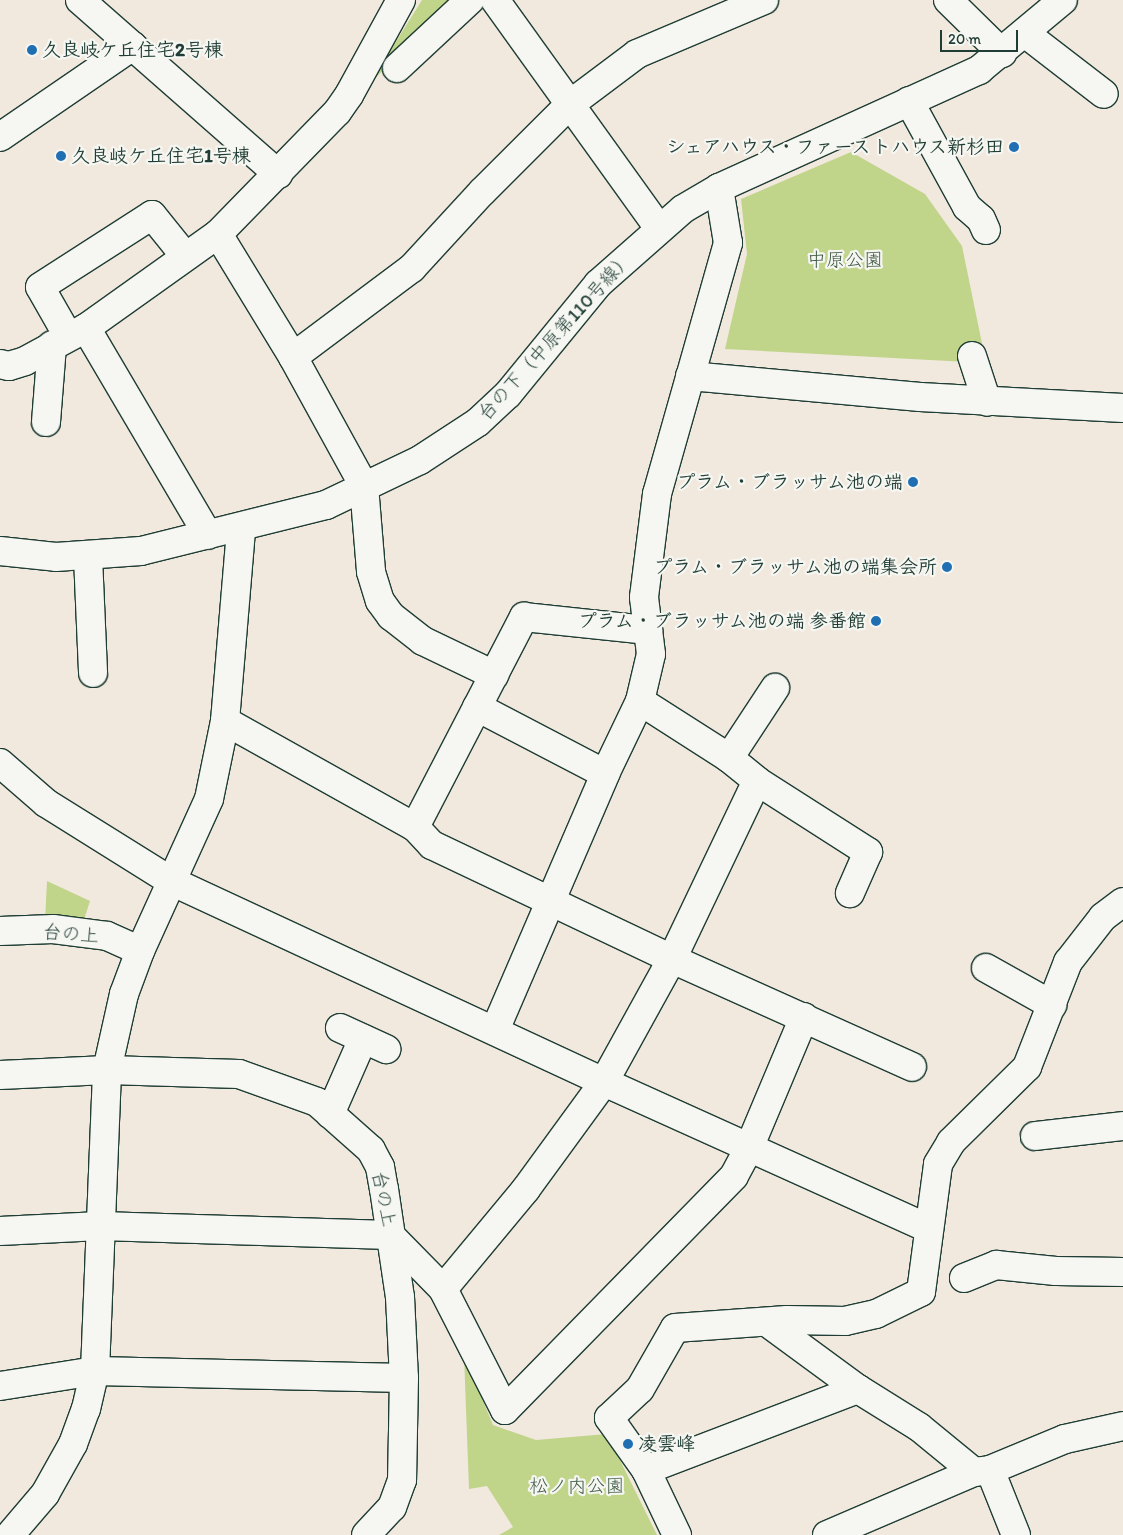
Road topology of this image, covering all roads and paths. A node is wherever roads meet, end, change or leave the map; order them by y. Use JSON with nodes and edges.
{"nodes":[{"id":1,"x":80,"y":0,"type":"edge"},
{"id":2,"x":401,"y":0,"type":"edge"},
{"id":3,"x":470,"y":0,"type":"edge"},
{"id":4,"x":495,"y":0,"type":"edge"},
{"id":5,"x":764,"y":0,"type":"edge"},
{"id":6,"x":948,"y":0,"type":"edge"},
{"id":7,"x":1063,"y":0,"type":"edge"},
{"id":8,"x":1026,"y":34,"type":"junction"},
{"id":9,"x":133,"y":46,"type":"junction"},
{"id":10,"x":1002,"y":52,"type":"junction"},
{"id":11,"x":397,"y":68,"type":"dead end"},
{"id":12,"x":1104,"y":94,"type":"dead end"},
{"id":13,"x":909,"y":101,"type":"junction"},
{"id":14,"x":569,"y":105,"type":"junction"},
{"id":15,"x":0,"y":136,"type":"edge"},
{"id":16,"x":278,"y":174,"type":"junction"},
{"id":17,"x":719,"y":188,"type":"junction"},
{"id":18,"x":659,"y":228,"type":"junction"},
{"id":19,"x":986,"y":230,"type":"dead end"},
{"id":20,"x":218,"y":234,"type":"junction"},
{"id":21,"x":185,"y":256,"type":"junction"},
{"id":22,"x":69,"y":336,"type":"junction"},
{"id":23,"x":972,"y":356,"type":"dead end"},
{"id":24,"x":293,"y":357,"type":"junction"},
{"id":25,"x":0,"y":364,"type":"edge"},
{"id":26,"x":690,"y":376,"type":"junction"},
{"id":27,"x":988,"y":402,"type":"junction"},
{"id":28,"x":1123,"y":408,"type":"edge"},
{"id":29,"x":46,"y":422,"type":"dead end"},
{"id":30,"x":364,"y":486,"type":"junction"},
{"id":31,"x":241,"y":529,"type":"junction"},
{"id":32,"x":208,"y":535,"type":"junction"},
{"id":33,"x":0,"y":551,"type":"edge"},
{"id":34,"x":88,"y":557,"type":"junction"},
{"id":35,"x":648,"y":630,"type":"junction"},
{"id":36,"x":93,"y":673,"type":"dead end"},
{"id":37,"x":494,"y":675,"type":"junction"},
{"id":38,"x":775,"y":688,"type":"dead end"},
{"id":39,"x":640,"y":700,"type":"junction"},
{"id":40,"x":477,"y":707,"type":"junction"},
{"id":41,"x":224,"y":721,"type":"junction"},
{"id":42,"x":729,"y":758,"type":"junction"},
{"id":43,"x":0,"y":763,"type":"edge"},
{"id":44,"x":605,"y":774,"type":"junction"},
{"id":45,"x":757,"y":781,"type":"junction"},
{"id":46,"x":415,"y":827,"type":"junction"},
{"id":47,"x":171,"y":881,"type":"junction"},
{"id":48,"x":850,"y":893,"type":"dead end"},
{"id":49,"x":552,"y":902,"type":"junction"},
{"id":50,"x":1123,"y":902,"type":"edge"},
{"id":51,"x":0,"y":932,"type":"edge"},
{"id":52,"x":140,"y":951,"type":"junction"},
{"id":53,"x":672,"y":959,"type":"junction"},
{"id":54,"x":986,"y":968,"type":"dead end"},
{"id":55,"x":1052,"y":1005,"type":"junction"},
{"id":56,"x":804,"y":1016,"type":"junction"},
{"id":57,"x":495,"y":1030,"type":"junction"},
{"id":58,"x":363,"y":1039,"type":"dead end"},
{"id":59,"x":912,"y":1067,"type":"dead end"},
{"id":60,"x":107,"y":1070,"type":"junction"},
{"id":61,"x":0,"y":1076,"type":"edge"},
{"id":62,"x":604,"y":1082,"type":"junction"},
{"id":63,"x":330,"y":1114,"type":"junction"},
{"id":64,"x":1123,"y":1126,"type":"edge"},
{"id":65,"x":1035,"y":1136,"type":"dead end"},
{"id":66,"x":749,"y":1148,"type":"junction"},
{"id":67,"x":100,"y":1226,"type":"junction"},
{"id":68,"x":928,"y":1228,"type":"junction"},
{"id":69,"x":0,"y":1231,"type":"edge"},
{"id":70,"x":390,"y":1235,"type":"junction"},
{"id":71,"x":1123,"y":1272,"type":"edge"},
{"id":72,"x":964,"y":1278,"type":"dead end"},
{"id":73,"x":443,"y":1289,"type":"junction"},
{"id":74,"x":768,"y":1323,"type":"junction"},
{"id":75,"x":95,"y":1370,"type":"junction"},
{"id":76,"x":404,"y":1378,"type":"junction"},
{"id":77,"x":0,"y":1386,"type":"edge"},
{"id":78,"x":858,"y":1389,"type":"junction"},
{"id":79,"x":1123,"y":1426,"type":"edge"},
{"id":80,"x":646,"y":1470,"type":"junction"},
{"id":81,"x":982,"y":1471,"type":"junction"},
{"id":82,"x":14,"y":1535,"type":"edge"},
{"id":83,"x":366,"y":1535,"type":"edge"},
{"id":84,"x":677,"y":1535,"type":"edge"},
{"id":85,"x":828,"y":1535,"type":"edge"},
{"id":86,"x":1016,"y":1535,"type":"edge"}],
"edges":[{"from":1,"to":9,"type":"street"},
{"from":2,"to":16,"type":"street"},
{"from":3,"to":11,"type":"street"},
{"from":4,"to":14,"type":"street"},
{"from":5,"to":14,"type":"street"},
{"from":6,"to":10,"type":"street"},
{"from":7,"to":8,"type":"street","name":"台の下（中原第110号線）"},
{"from":8,"to":10,"type":"street","name":"台の下（中原第110号線）"},
{"from":8,"to":12,"type":"street"},
{"from":9,"to":15,"type":"street"},
{"from":9,"to":16,"type":"street"},
{"from":10,"to":13,"type":"street","name":"台の下（中原第110号線）"},
{"from":13,"to":17,"type":"street","name":"台の下（中原第110号線）"},
{"from":13,"to":19,"type":"street"},
{"from":14,"to":18,"type":"street"},
{"from":14,"to":24,"type":"street"},
{"from":16,"to":20,"type":"street"},
{"from":17,"to":18,"type":"street","name":"台の下（中原第110号線）"},
{"from":17,"to":26,"type":"street"},
{"from":18,"to":30,"type":"street","name":"台の下（中原第110号線）"},
{"from":20,"to":21,"type":"street"},
{"from":20,"to":24,"type":"street"},
{"from":21,"to":22,"type":"street"},
{"from":21,"to":22,"type":"street"},
{"from":22,"to":25,"type":"street"},
{"from":22,"to":29,"type":"street"},
{"from":22,"to":32,"type":"street"},
{"from":23,"to":27,"type":"street"},
{"from":24,"to":30,"type":"street"},
{"from":26,"to":27,"type":"street"},
{"from":26,"to":35,"type":"street"},
{"from":27,"to":28,"type":"street"},
{"from":30,"to":31,"type":"street","name":"台の下（中原第110号線）"},
{"from":30,"to":37,"type":"street"},
{"from":31,"to":32,"type":"street","name":"台の下（中原第110号線）"},
{"from":31,"to":41,"type":"street"},
{"from":32,"to":34,"type":"street","name":"台の下（中原第110号線）"},
{"from":33,"to":34,"type":"street","name":"台の下（中原第110号線）"},
{"from":34,"to":36,"type":"street"},
{"from":35,"to":37,"type":"street"},
{"from":35,"to":39,"type":"street"},
{"from":37,"to":40,"type":"street"},
{"from":38,"to":42,"type":"street"},
{"from":39,"to":42,"type":"street"},
{"from":39,"to":44,"type":"street"},
{"from":40,"to":44,"type":"street"},
{"from":40,"to":46,"type":"street"},
{"from":41,"to":46,"type":"street"},
{"from":41,"to":47,"type":"street"},
{"from":42,"to":45,"type":"street"},
{"from":43,"to":47,"type":"street"},
{"from":44,"to":49,"type":"street"},
{"from":45,"to":48,"type":"street"},
{"from":45,"to":53,"type":"street"},
{"from":46,"to":49,"type":"street"},
{"from":47,"to":52,"type":"street"},
{"from":47,"to":57,"type":"street"},
{"from":49,"to":53,"type":"street"},
{"from":49,"to":57,"type":"street"},
{"from":50,"to":55,"type":"street"},
{"from":51,"to":52,"type":"street","name":"台の上"},
{"from":52,"to":60,"type":"street"},
{"from":53,"to":56,"type":"street"},
{"from":53,"to":62,"type":"street"},
{"from":54,"to":55,"type":"street"},
{"from":55,"to":68,"type":"street"},
{"from":56,"to":59,"type":"street"},
{"from":56,"to":66,"type":"street"},
{"from":57,"to":62,"type":"street"},
{"from":58,"to":63,"type":"street"},
{"from":60,"to":61,"type":"street","name":"台の上"},
{"from":60,"to":63,"type":"street","name":"台の上"},
{"from":60,"to":67,"type":"street"},
{"from":62,"to":66,"type":"street"},
{"from":62,"to":73,"type":"street"},
{"from":63,"to":70,"type":"street","name":"台の上"},
{"from":64,"to":65,"type":"street"},
{"from":66,"to":68,"type":"street"},
{"from":66,"to":73,"type":"street","name":"台の上"},
{"from":67,"to":69,"type":"street"},
{"from":67,"to":70,"type":"street"},
{"from":67,"to":75,"type":"street"},
{"from":68,"to":74,"type":"street"},
{"from":70,"to":73,"type":"street","name":"台の上"},
{"from":70,"to":76,"type":"street"},
{"from":71,"to":72,"type":"street"},
{"from":74,"to":78,"type":"street"},
{"from":74,"to":80,"type":"street"},
{"from":75,"to":76,"type":"street"},
{"from":75,"to":77,"type":"street"},
{"from":75,"to":82,"type":"street"},
{"from":76,"to":83,"type":"street"},
{"from":78,"to":80,"type":"street"},
{"from":78,"to":81,"type":"street"},
{"from":79,"to":81,"type":"street"},
{"from":80,"to":84,"type":"street"},
{"from":81,"to":85,"type":"street"},
{"from":81,"to":86,"type":"street"}]}
